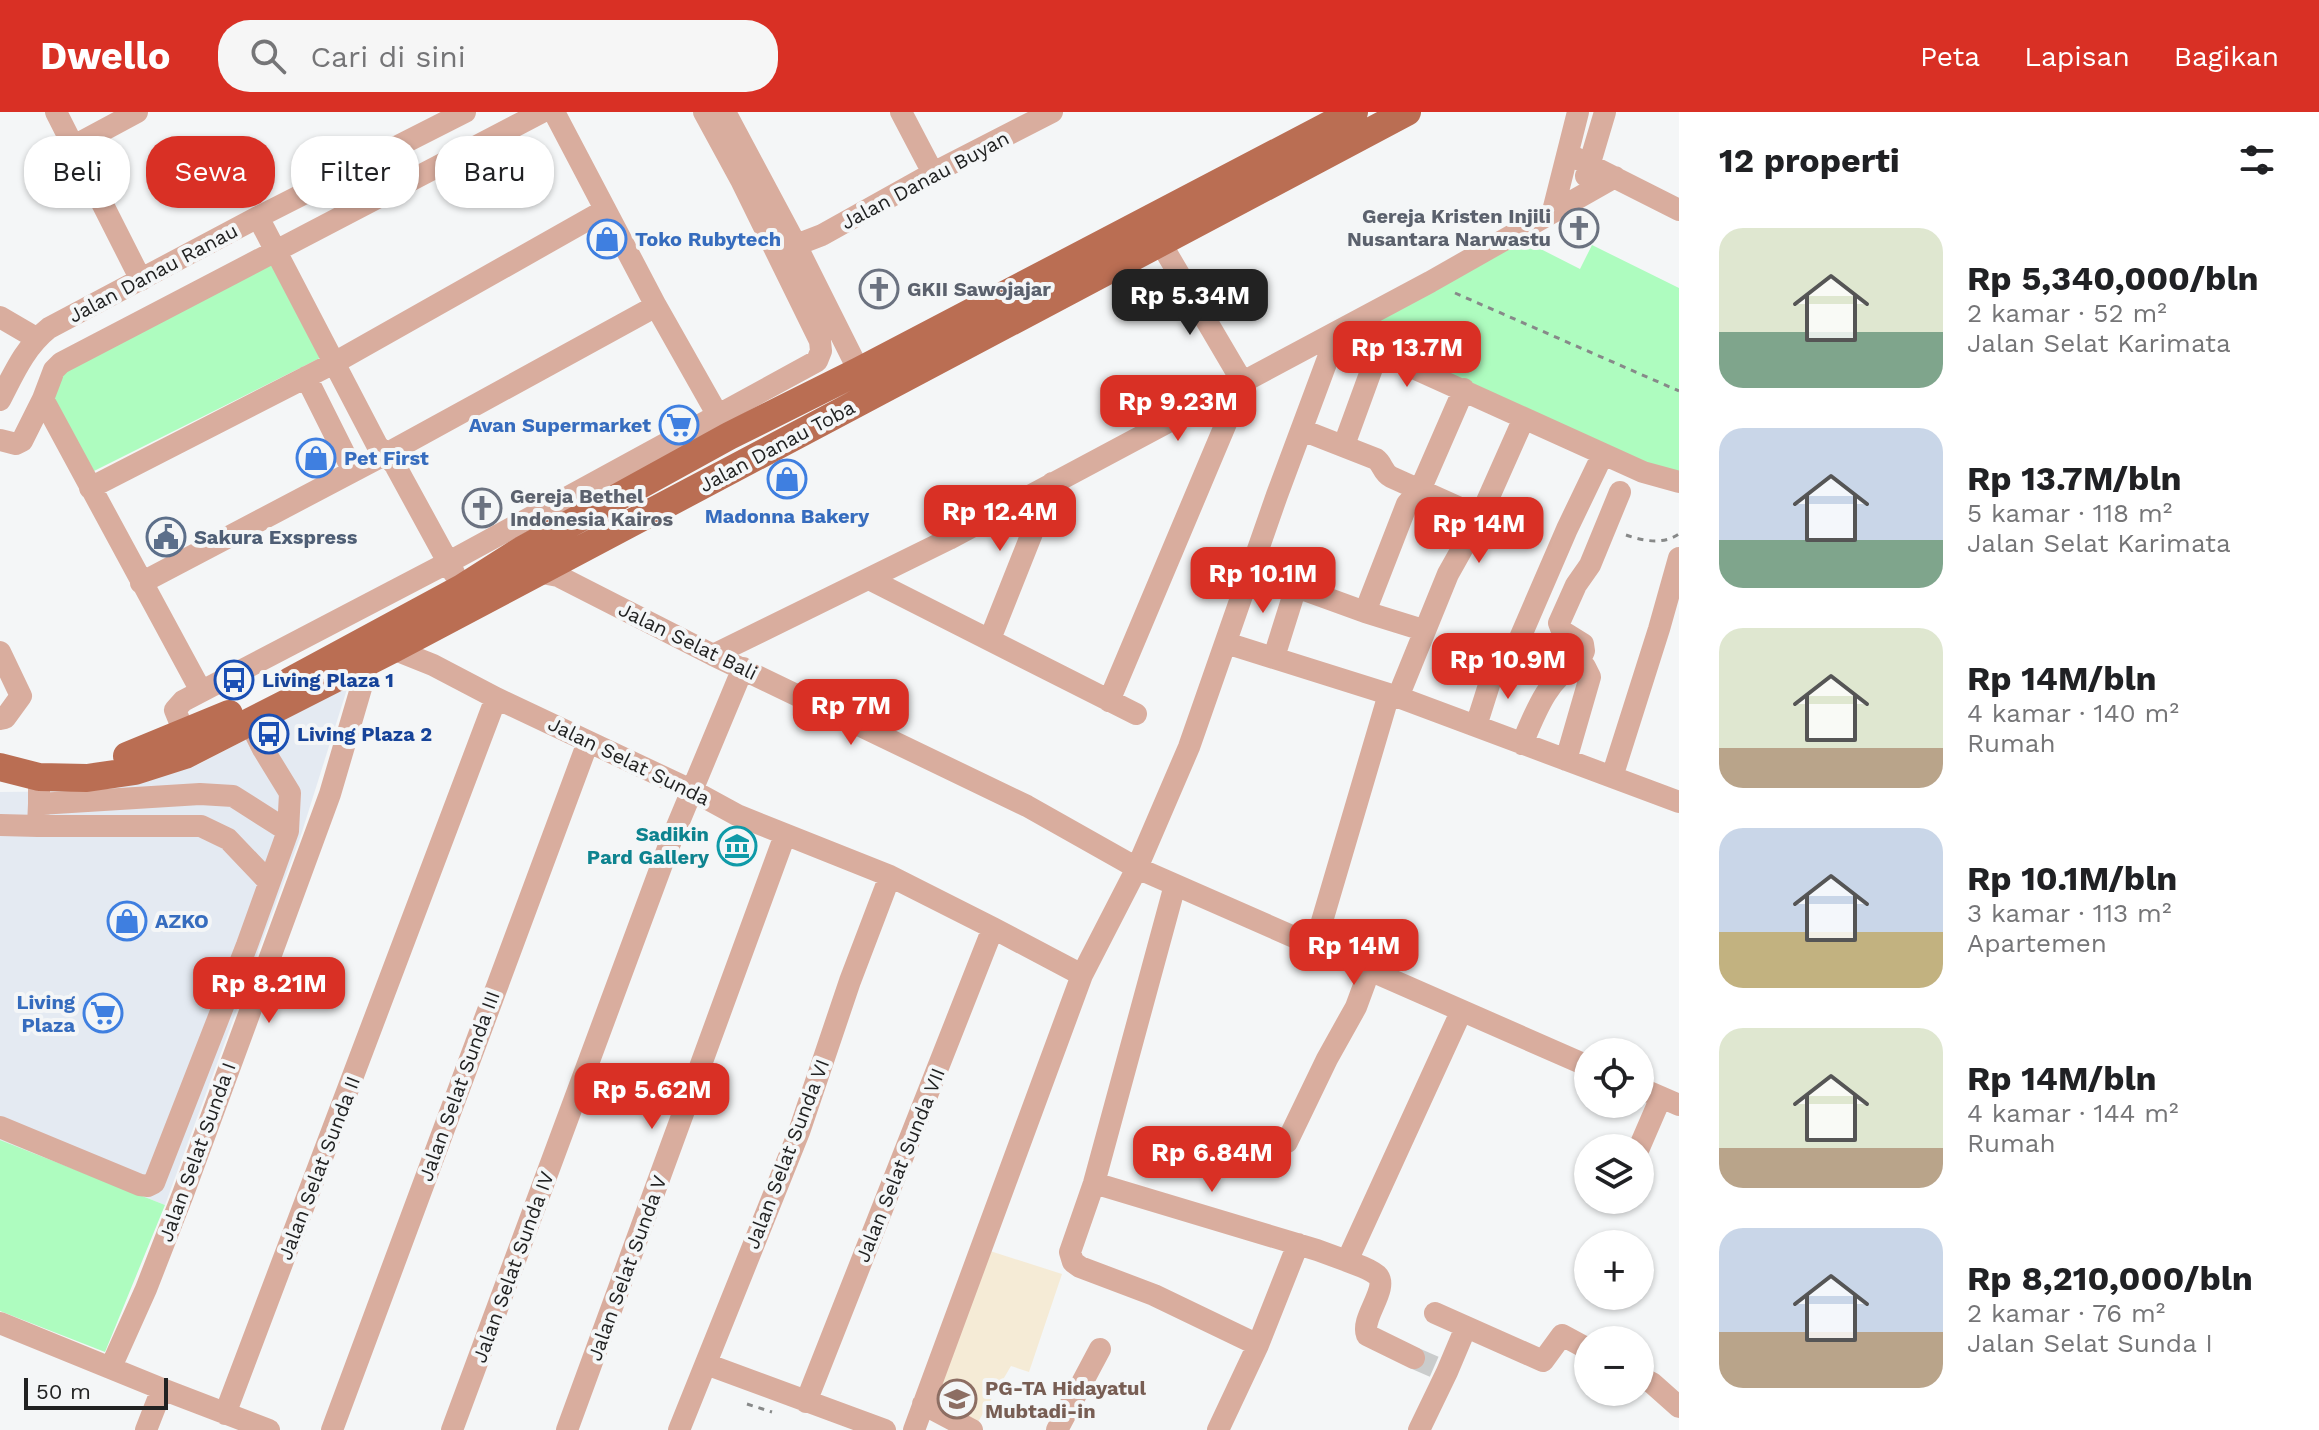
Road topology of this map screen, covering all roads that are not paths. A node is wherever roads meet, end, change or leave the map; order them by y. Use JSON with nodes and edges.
{"nodes":[{"id":1,"x":56,"y":112,"type":"edge"},
{"id":2,"x":137,"y":112,"type":"edge"},
{"id":3,"x":465,"y":112,"type":"edge"},
{"id":4,"x":542,"y":112,"type":"edge"},
{"id":5,"x":554,"y":112,"type":"edge"},
{"id":6,"x":704,"y":112,"type":"edge"},
{"id":7,"x":725,"y":112,"type":"edge"},
{"id":8,"x":901,"y":112,"type":"edge"},
{"id":9,"x":1052,"y":112,"type":"edge"},
{"id":10,"x":1407,"y":112,"type":"edge"},
{"id":11,"x":1578,"y":112,"type":"edge"},
{"id":12,"x":1605,"y":112,"type":"edge"},
{"id":13,"x":1338,"y":116,"type":"edge"},
{"id":14,"x":67,"y":136,"type":"edge"},
{"id":15,"x":92,"y":136,"type":"edge"},
{"id":16,"x":1568,"y":154,"type":"junction"},
{"id":17,"x":1589,"y":164,"type":"junction"},
{"id":18,"x":933,"y":173,"type":"junction"},
{"id":19,"x":749,"y":175,"type":"junction"},
{"id":20,"x":1615,"y":177,"type":"junction"},
{"id":21,"x":1579,"y":197,"type":"junction"},
{"id":22,"x":104,"y":208,"type":"edge"},
{"id":23,"x":605,"y":210,"type":"junction"},
{"id":24,"x":1679,"y":210,"type":"edge"},
{"id":25,"x":1553,"y":211,"type":"junction"},
{"id":26,"x":258,"y":217,"type":"junction"},
{"id":27,"x":1154,"y":232,"type":"junction"},
{"id":28,"x":796,"y":245,"type":"junction"},
{"id":29,"x":275,"y":251,"type":"junction"},
{"id":30,"x":141,"y":280,"type":"junction"},
{"id":31,"x":805,"y":289,"type":"junction"},
{"id":32,"x":656,"y":306,"type":"junction"},
{"id":33,"x":0,"y":317,"type":"edge"},
{"id":34,"x":36,"y":338,"type":"junction"},
{"id":35,"x":1375,"y":360,"type":"dead end"},
{"id":36,"x":334,"y":363,"type":"junction"},
{"id":37,"x":859,"y":371,"type":"junction"},
{"id":38,"x":306,"y":377,"type":"junction"},
{"id":39,"x":1243,"y":383,"type":"junction"},
{"id":40,"x":1464,"y":389,"type":"junction"},
{"id":41,"x":43,"y":399,"type":"junction"},
{"id":42,"x":0,"y":400,"type":"edge"},
{"id":43,"x":1524,"y":418,"type":"junction"},
{"id":44,"x":724,"y":426,"type":"junction"},
{"id":45,"x":1302,"y":430,"type":"junction"},
{"id":46,"x":0,"y":440,"type":"edge"},
{"id":47,"x":1344,"y":445,"type":"junction"},
{"id":48,"x":386,"y":454,"type":"junction"},
{"id":49,"x":1603,"y":454,"type":"junction"},
{"id":50,"x":353,"y":471,"type":"junction"},
{"id":51,"x":1679,"y":482,"type":"edge"},
{"id":52,"x":1052,"y":483,"type":"junction"},
{"id":53,"x":90,"y":488,"type":"junction"},
{"id":54,"x":1420,"y":490,"type":"junction"},
{"id":55,"x":1620,"y":492,"type":"dead end"},
{"id":56,"x":1480,"y":517,"type":"junction"},
{"id":57,"x":1679,"y":558,"type":"edge"},
{"id":58,"x":530,"y":561,"type":"junction"},
{"id":59,"x":449,"y":562,"type":"junction"},
{"id":60,"x":1252,"y":571,"type":"junction"},
{"id":61,"x":869,"y":579,"type":"junction"},
{"id":62,"x":141,"y":583,"type":"junction"},
{"id":63,"x":1296,"y":587,"type":"junction"},
{"id":64,"x":462,"y":588,"type":"junction"},
{"id":65,"x":358,"y":610,"type":"junction"},
{"id":66,"x":1365,"y":612,"type":"junction"},
{"id":67,"x":1423,"y":630,"type":"junction"},
{"id":68,"x":990,"y":639,"type":"junction"},
{"id":69,"x":1226,"y":643,"type":"junction"},
{"id":70,"x":378,"y":649,"type":"junction"},
{"id":71,"x":0,"y":652,"type":"edge"},
{"id":72,"x":713,"y":655,"type":"junction"},
{"id":73,"x":1274,"y":657,"type":"junction"},
{"id":74,"x":1579,"y":662,"type":"junction"},
{"id":75,"x":743,"y":668,"type":"junction"},
{"id":76,"x":201,"y":691,"type":"junction"},
{"id":77,"x":1394,"y":696,"type":"junction"},
{"id":78,"x":496,"y":698,"type":"junction"},
{"id":79,"x":1109,"y":701,"type":"junction"},
{"id":80,"x":1136,"y":714,"type":"dead end"},
{"id":81,"x":0,"y":719,"type":"edge"},
{"id":82,"x":250,"y":723,"type":"junction"},
{"id":83,"x":1476,"y":726,"type":"junction"},
{"id":84,"x":184,"y":732,"type":"junction"},
{"id":85,"x":588,"y":742,"type":"junction"},
{"id":86,"x":1522,"y":744,"type":"junction"},
{"id":87,"x":0,"y":748,"type":"edge"},
{"id":88,"x":1566,"y":760,"type":"junction"},
{"id":89,"x":0,"y":767,"type":"edge"},
{"id":90,"x":1612,"y":777,"type":"junction"},
{"id":91,"x":693,"y":791,"type":"junction"},
{"id":92,"x":39,"y":802,"type":"junction"},
{"id":93,"x":1679,"y":802,"type":"edge"},
{"id":94,"x":260,"y":812,"type":"junction"},
{"id":95,"x":0,"y":825,"type":"edge"},
{"id":96,"x":288,"y":831,"type":"junction"},
{"id":97,"x":785,"y":835,"type":"junction"},
{"id":98,"x":228,"y":839,"type":"junction"},
{"id":99,"x":1137,"y":868,"type":"junction"},
{"id":100,"x":890,"y":876,"type":"junction"},
{"id":101,"x":269,"y":882,"type":"junction"},
{"id":102,"x":1175,"y":885,"type":"junction"},
{"id":103,"x":993,"y":928,"type":"junction"},
{"id":104,"x":1315,"y":945,"type":"junction"},
{"id":105,"x":1370,"y":969,"type":"junction"},
{"id":106,"x":1082,"y":975,"type":"junction"},
{"id":107,"x":1461,"y":1012,"type":"junction"},
{"id":108,"x":1574,"y":1060,"type":"edge"},
{"id":109,"x":1654,"y":1094,"type":"edge"},
{"id":110,"x":1675,"y":1103,"type":"edge"},
{"id":111,"x":0,"y":1127,"type":"edge"},
{"id":112,"x":1650,"y":1134,"type":"edge"},
{"id":113,"x":1287,"y":1142,"type":"dead end"},
{"id":114,"x":1094,"y":1183,"type":"junction"},
{"id":115,"x":1298,"y":1244,"type":"junction"},
{"id":116,"x":1347,"y":1261,"type":"junction"},
{"id":117,"x":1435,"y":1313,"type":"dead end"},
{"id":118,"x":0,"y":1323,"type":"edge"},
{"id":119,"x":1466,"y":1327,"type":"junction"},
{"id":120,"x":1574,"y":1341,"type":"edge"},
{"id":121,"x":1258,"y":1345,"type":"junction"},
{"id":122,"x":1100,"y":1349,"type":"dead end"},
{"id":123,"x":1414,"y":1358,"type":"tunnel mouth"},
{"id":124,"x":706,"y":1364,"type":"junction"},
{"id":125,"x":111,"y":1367,"type":"junction"},
{"id":126,"x":1654,"y":1385,"type":"edge"},
{"id":127,"x":162,"y":1389,"type":"junction"},
{"id":128,"x":806,"y":1402,"type":"junction"},
{"id":129,"x":923,"y":1404,"type":"junction"},
{"id":130,"x":1679,"y":1407,"type":"edge"},
{"id":131,"x":225,"y":1414,"type":"junction"},
{"id":132,"x":146,"y":1430,"type":"edge"},
{"id":133,"x":269,"y":1430,"type":"edge"},
{"id":134,"x":332,"y":1430,"type":"edge"},
{"id":135,"x":452,"y":1430,"type":"edge"},
{"id":136,"x":567,"y":1430,"type":"edge"},
{"id":137,"x":679,"y":1430,"type":"edge"},
{"id":138,"x":885,"y":1430,"type":"edge"},
{"id":139,"x":914,"y":1430,"type":"edge"},
{"id":140,"x":972,"y":1430,"type":"edge"},
{"id":141,"x":1057,"y":1430,"type":"edge"},
{"id":142,"x":1218,"y":1430,"type":"edge"},
{"id":143,"x":1419,"y":1430,"type":"edge"}],
"edges":[{"from":1,"to":14,"type":"street"},
{"from":2,"to":15,"type":"street"},
{"from":3,"to":26,"type":"street","name":"Jalan Danau Ranau"},
{"from":4,"to":29,"type":"street"},
{"from":5,"to":23,"type":"street"},
{"from":6,"to":19,"type":"street"},
{"from":7,"to":19,"type":"street"},
{"from":8,"to":18,"type":"street"},
{"from":9,"to":18,"type":"street","name":"Jalan Danau Buyan"},
{"from":10,"to":27,"type":"main road","name":"Jalan Danau Toba"},
{"from":11,"to":16,"type":"street"},
{"from":12,"to":17,"type":"street"},
{"from":13,"to":27,"type":"main road","name":"Jalan Danau Toba"},
{"from":16,"to":17,"type":"street"},
{"from":16,"to":25,"type":"street"},
{"from":17,"to":20,"type":"street"},
{"from":17,"to":21,"type":"street"},
{"from":18,"to":28,"type":"street","name":"Jalan Danau Buyan"},
{"from":19,"to":28,"type":"street"},
{"from":19,"to":31,"type":"street"},
{"from":20,"to":21,"type":"street"},
{"from":20,"to":24,"type":"street"},
{"from":21,"to":25,"type":"street"},
{"from":22,"to":30,"type":"street"},
{"from":23,"to":32,"type":"street"},
{"from":23,"to":36,"type":"street"},
{"from":25,"to":39,"type":"street"},
{"from":26,"to":29,"type":"street"},
{"from":26,"to":30,"type":"street","name":"Jalan Danau Ranau"},
{"from":27,"to":37,"type":"main road","name":"Jalan Danau Toba"},
{"from":27,"to":39,"type":"street"},
{"from":27,"to":58,"type":"main road","name":"Jalan Danau Toba"},
{"from":28,"to":31,"type":"street"},
{"from":29,"to":36,"type":"street"},
{"from":29,"to":41,"type":"street"},
{"from":30,"to":34,"type":"street","name":"Jalan Danau Ranau"},
{"from":31,"to":37,"type":"street"},
{"from":31,"to":44,"type":"street"},
{"from":32,"to":44,"type":"street"},
{"from":32,"to":48,"type":"street"},
{"from":33,"to":34,"type":"street"},
{"from":34,"to":42,"type":"street","name":"Jalan Danau Ranau"},
{"from":35,"to":47,"type":"street"},
{"from":36,"to":38,"type":"street"},
{"from":36,"to":48,"type":"street"},
{"from":37,"to":44,"type":"main road","name":"Jalan Danau Toba"},
{"from":38,"to":50,"type":"street"},
{"from":38,"to":53,"type":"street"},
{"from":39,"to":52,"type":"street"},
{"from":39,"to":79,"type":"street"},
{"from":40,"to":43,"type":"street"},
{"from":40,"to":45,"type":"street"},
{"from":40,"to":54,"type":"street"},
{"from":41,"to":46,"type":"street"},
{"from":41,"to":53,"type":"street"},
{"from":43,"to":49,"type":"street"},
{"from":43,"to":56,"type":"street"},
{"from":44,"to":58,"type":"main road","name":"Jalan Danau Toba"},
{"from":44,"to":59,"type":"street"},
{"from":45,"to":47,"type":"street"},
{"from":45,"to":60,"type":"street"},
{"from":47,"to":54,"type":"street"},
{"from":48,"to":50,"type":"street"},
{"from":48,"to":59,"type":"street"},
{"from":49,"to":51,"type":"street"},
{"from":49,"to":83,"type":"street"},
{"from":50,"to":62,"type":"street"},
{"from":52,"to":61,"type":"street"},
{"from":52,"to":68,"type":"street"},
{"from":53,"to":62,"type":"street"},
{"from":54,"to":56,"type":"street"},
{"from":54,"to":66,"type":"street"},
{"from":55,"to":74,"type":"street"},
{"from":56,"to":67,"type":"street"},
{"from":57,"to":90,"type":"street"},
{"from":58,"to":64,"type":"main road","name":"Jalan Danau Toba"},
{"from":58,"to":70,"type":"main road","name":"Jalan Danau Toba"},
{"from":58,"to":72,"type":"street","name":"Jalan Selat Bali"},
{"from":59,"to":64,"type":"street"},
{"from":59,"to":65,"type":"street"},
{"from":60,"to":63,"type":"street"},
{"from":60,"to":69,"type":"street"},
{"from":61,"to":68,"type":"street"},
{"from":61,"to":72,"type":"street"},
{"from":62,"to":76,"type":"street"},
{"from":63,"to":66,"type":"street"},
{"from":63,"to":73,"type":"street"},
{"from":64,"to":70,"type":"main road","name":"Jalan Danau Toba"},
{"from":65,"to":70,"type":"street"},
{"from":65,"to":76,"type":"street"},
{"from":66,"to":67,"type":"street"},
{"from":67,"to":77,"type":"street"},
{"from":68,"to":79,"type":"street"},
{"from":69,"to":73,"type":"street"},
{"from":69,"to":99,"type":"street"},
{"from":70,"to":78,"type":"street","name":"Jalan Selat Sunda"},
{"from":70,"to":82,"type":"main road","name":"Jalan Danau Toba"},
{"from":70,"to":84,"type":"main road","name":"Jalan Danau Toba"},
{"from":70,"to":125,"type":"street","name":"Jalan Selat Sunda I"},
{"from":71,"to":81,"type":"street"},
{"from":72,"to":75,"type":"street","name":"Jalan Selat Bali"},
{"from":73,"to":77,"type":"street"},
{"from":74,"to":86,"type":"street"},
{"from":74,"to":88,"type":"street"},
{"from":75,"to":91,"type":"street","name":"Jalan Selat Sunda IV"},
{"from":75,"to":99,"type":"street","name":"Jalan Selat Bali"},
{"from":76,"to":84,"type":"street"},
{"from":77,"to":83,"type":"street"},
{"from":77,"to":104,"type":"street"},
{"from":78,"to":85,"type":"street","name":"Jalan Selat Sunda"},
{"from":78,"to":131,"type":"street","name":"Jalan Selat Sunda II"},
{"from":79,"to":80,"type":"street"},
{"from":82,"to":92,"type":"main road","name":"Jalan Danau Toba"},
{"from":82,"to":96,"type":"street"},
{"from":83,"to":86,"type":"street"},
{"from":84,"to":87,"type":"main road","name":"Jalan Danau Toba"},
{"from":85,"to":91,"type":"street","name":"Jalan Selat Sunda"},
{"from":85,"to":134,"type":"street","name":"Jalan Selat Sunda III"},
{"from":86,"to":88,"type":"street"},
{"from":88,"to":90,"type":"street"},
{"from":89,"to":92,"type":"main road","name":"Jalan Danau Toba"},
{"from":90,"to":93,"type":"street"},
{"from":91,"to":97,"type":"street","name":"Jalan Selat Sunda"},
{"from":91,"to":135,"type":"street","name":"Jalan Selat Sunda IV"},
{"from":92,"to":94,"type":"street"},
{"from":92,"to":95,"type":"street"},
{"from":92,"to":98,"type":"street"},
{"from":94,"to":96,"type":"street"},
{"from":94,"to":98,"type":"street"},
{"from":96,"to":101,"type":"street"},
{"from":97,"to":100,"type":"street","name":"Jalan Selat Sunda"},
{"from":97,"to":136,"type":"street","name":"Jalan Selat Sunda V"},
{"from":98,"to":101,"type":"street"},
{"from":99,"to":102,"type":"street","name":"Jalan Selat Bali"},
{"from":99,"to":106,"type":"street"},
{"from":100,"to":103,"type":"street","name":"Jalan Selat Sunda"},
{"from":100,"to":124,"type":"street","name":"Jalan Selat Sunda VI"},
{"from":101,"to":111,"type":"street"},
{"from":102,"to":104,"type":"street","name":"Jalan Selat Bali"},
{"from":102,"to":114,"type":"street"},
{"from":103,"to":106,"type":"street","name":"Jalan Selat Sunda"},
{"from":103,"to":128,"type":"street","name":"Jalan Selat Sunda VII"},
{"from":104,"to":105,"type":"street","name":"Jalan Selat Bali"},
{"from":105,"to":107,"type":"street","name":"Jalan Selat Bali"},
{"from":105,"to":113,"type":"street"},
{"from":106,"to":129,"type":"street"},
{"from":107,"to":108,"type":"street","name":"Jalan Selat Bali"},
{"from":107,"to":116,"type":"street"},
{"from":109,"to":110,"type":"street"},
{"from":110,"to":112,"type":"street"},
{"from":114,"to":115,"type":"street"},
{"from":114,"to":121,"type":"street"},
{"from":115,"to":116,"type":"street"},
{"from":115,"to":121,"type":"street"},
{"from":116,"to":123,"type":"street"},
{"from":117,"to":119,"type":"street"},
{"from":118,"to":125,"type":"street"},
{"from":119,"to":120,"type":"street"},
{"from":119,"to":143,"type":"street"},
{"from":121,"to":142,"type":"street"},
{"from":122,"to":141,"type":"street"},
{"from":124,"to":128,"type":"street"},
{"from":124,"to":137,"type":"street","name":"Jalan Selat Sunda VI"},
{"from":125,"to":127,"type":"street"},
{"from":126,"to":130,"type":"street"},
{"from":127,"to":131,"type":"street"},
{"from":127,"to":132,"type":"street"},
{"from":128,"to":138,"type":"street"},
{"from":129,"to":139,"type":"street"},
{"from":129,"to":140,"type":"street"},
{"from":131,"to":133,"type":"street"}]}
